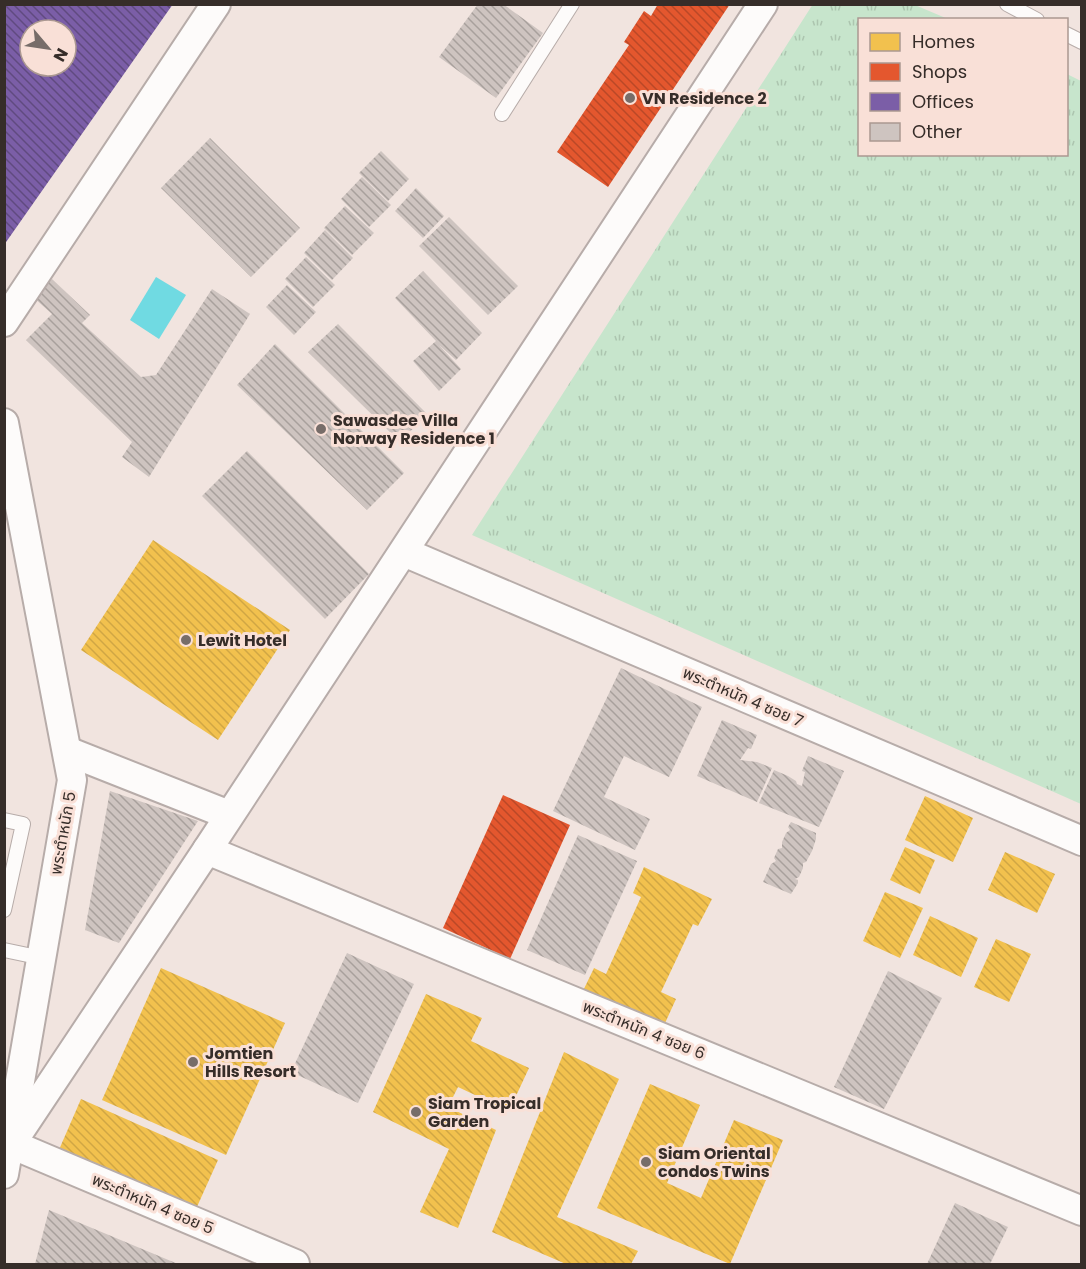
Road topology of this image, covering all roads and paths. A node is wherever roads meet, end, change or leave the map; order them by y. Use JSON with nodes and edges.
{"nodes":[{"id":1,"x":216,"y":4,"type":"edge"},
{"id":2,"x":572,"y":4,"type":"edge"},
{"id":3,"x":763,"y":4,"type":"edge"},
{"id":4,"x":1007,"y":4,"type":"edge"},
{"id":5,"x":1033,"y":18,"type":"edge"},
{"id":6,"x":1068,"y":35,"type":"edge"},
{"id":7,"x":1082,"y":42,"type":"edge"},
{"id":8,"x":502,"y":114,"type":"dead end"},
{"id":9,"x":4,"y":322,"type":"edge"},
{"id":10,"x":4,"y":423,"type":"edge"},
{"id":11,"x":8,"y":463,"type":"edge"},
{"id":12,"x":404,"y":552,"type":"junction"},
{"id":13,"x":67,"y":751,"type":"junction"},
{"id":14,"x":229,"y":815,"type":"junction"},
{"id":15,"x":4,"y":820,"type":"edge"},
{"id":16,"x":1082,"y":841,"type":"edge"},
{"id":17,"x":207,"y":850,"type":"junction"},
{"id":18,"x":4,"y":910,"type":"edge"},
{"id":19,"x":4,"y":950,"type":"edge"},
{"id":20,"x":42,"y":958,"type":"junction"},
{"id":21,"x":15,"y":1047,"type":"edge"},
{"id":22,"x":10,"y":1144,"type":"junction"},
{"id":23,"x":4,"y":1174,"type":"edge"},
{"id":24,"x":1082,"y":1211,"type":"edge"},
{"id":25,"x":295,"y":1264,"type":"edge"}],
"edges":[{"from":1,"to":9,"type":"street"},
{"from":2,"to":8,"type":"lane"},
{"from":3,"to":12,"type":"street"},
{"from":4,"to":5,"type":"lane"},
{"from":6,"to":7,"type":"lane"},
{"from":10,"to":11,"type":"street","name":"พระตำหนัก 5"},
{"from":11,"to":13,"type":"street","name":"พระตำหนัก 5"},
{"from":12,"to":14,"type":"street"},
{"from":12,"to":16,"type":"street","name":"พระตำหนัก 4 ซอย 7"},
{"from":13,"to":14,"type":"street"},
{"from":13,"to":20,"type":"street","name":"พระตำหนัก 5"},
{"from":14,"to":17,"type":"street"},
{"from":15,"to":18,"type":"lane"},
{"from":17,"to":22,"type":"street"},
{"from":17,"to":24,"type":"street","name":"พระตำหนัก 4 ซอย 6"},
{"from":19,"to":20,"type":"lane"},
{"from":20,"to":21,"type":"street","name":"พระตำหนัก 5"},
{"from":21,"to":22,"type":"street","name":"พระตำหนัก 5"},
{"from":22,"to":23,"type":"street","name":"พระตำหนัก 5"},
{"from":22,"to":25,"type":"street","name":"พระตำหนัก 4 ซอย 5"}]}
